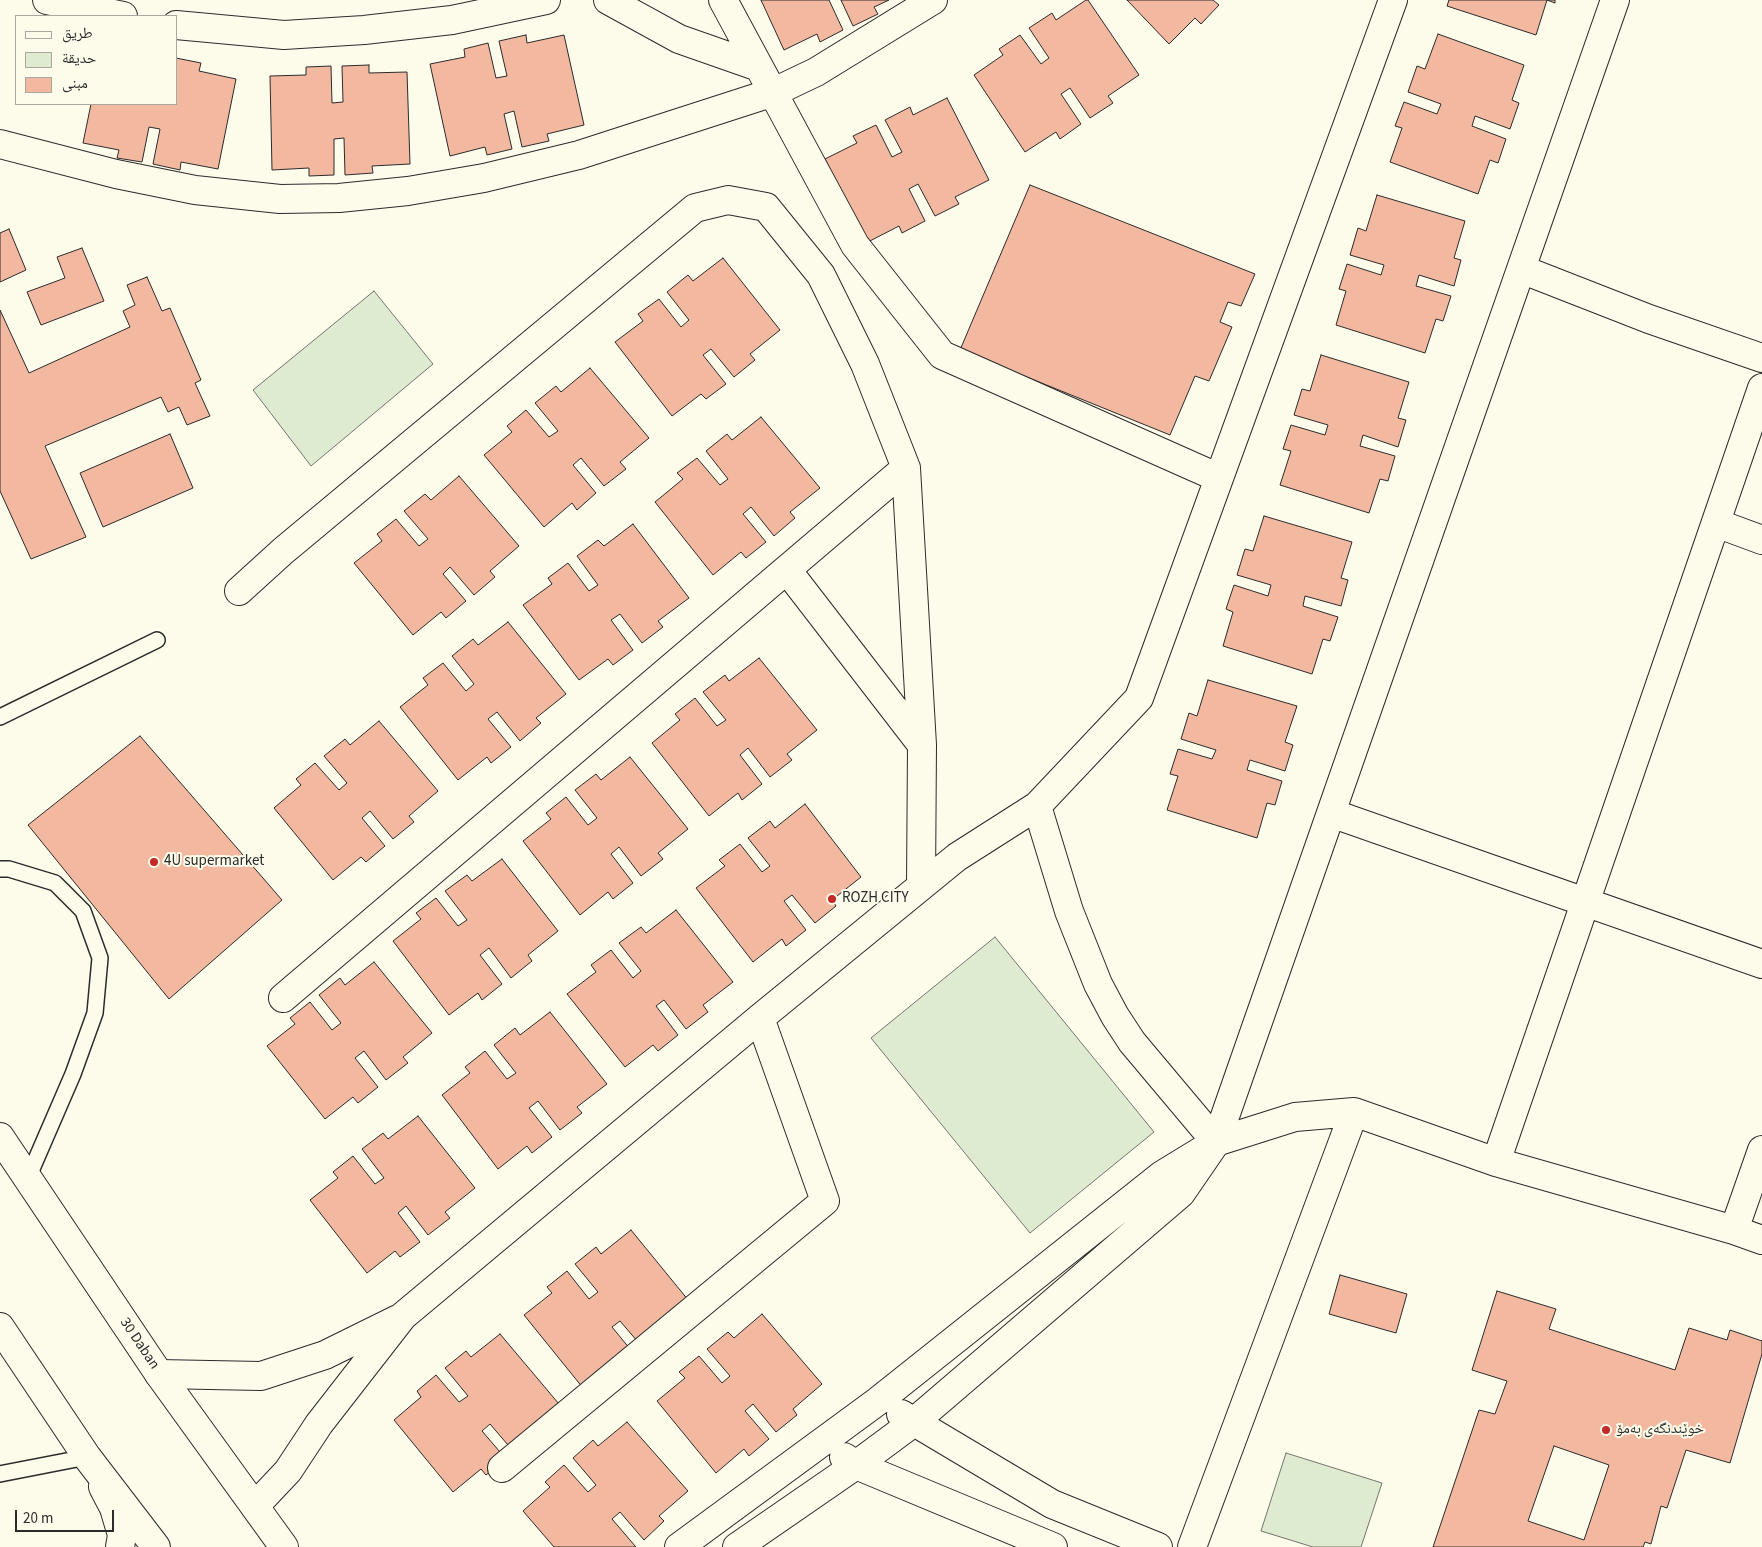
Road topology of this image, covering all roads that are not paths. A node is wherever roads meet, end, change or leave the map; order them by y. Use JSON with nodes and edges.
{"nodes":[{"id":1,"x":47,"y":0,"type":"edge"},
{"id":2,"x":546,"y":0,"type":"edge"},
{"id":3,"x":608,"y":0,"type":"edge"},
{"id":4,"x":723,"y":0,"type":"edge"},
{"id":5,"x":933,"y":0,"type":"edge"},
{"id":6,"x":1393,"y":0,"type":"edge"},
{"id":7,"x":1615,"y":0,"type":"edge"},
{"id":8,"x":117,"y":15,"type":"edge"},
{"id":9,"x":178,"y":25,"type":"edge"},
{"id":10,"x":759,"y":67,"type":"junction"},
{"id":11,"x":774,"y":92,"type":"junction"},
{"id":12,"x":0,"y":144,"type":"edge"},
{"id":13,"x":1521,"y":269,"type":"junction"},
{"id":14,"x":1762,"y":358,"type":"edge"},
{"id":15,"x":1762,"y":388,"type":"edge"},
{"id":16,"x":906,"y":468,"type":"junction"},
{"id":17,"x":1219,"y":478,"type":"junction"},
{"id":18,"x":1716,"y":523,"type":"junction"},
{"id":19,"x":1762,"y":540,"type":"edge"},
{"id":20,"x":787,"y":570,"type":"junction"},
{"id":21,"x":240,"y":591,"type":"dead end"},
{"id":22,"x":157,"y":640,"type":"dead end"},
{"id":23,"x":0,"y":717,"type":"edge"},
{"id":24,"x":922,"y":746,"type":"junction"},
{"id":25,"x":1037,"y":806,"type":"junction"},
{"id":26,"x":1331,"y":813,"type":"junction"},
{"id":27,"x":0,"y":870,"type":"edge"},
{"id":28,"x":921,"y":886,"type":"junction"},
{"id":29,"x":1585,"y":902,"type":"junction"},
{"id":30,"x":1762,"y":964,"type":"edge"},
{"id":31,"x":283,"y":998,"type":"dead end"},
{"id":32,"x":760,"y":1018,"type":"junction"},
{"id":33,"x":1354,"y":1112,"type":"junction"},
{"id":34,"x":0,"y":1137,"type":"edge"},
{"id":35,"x":1216,"y":1142,"type":"junction"},
{"id":36,"x":1762,"y":1150,"type":"edge"},
{"id":37,"x":1496,"y":1162,"type":"junction"},
{"id":38,"x":28,"y":1178,"type":"junction"},
{"id":39,"x":1734,"y":1230,"type":"junction"},
{"id":40,"x":1762,"y":1240,"type":"edge"},
{"id":41,"x":403,"y":1316,"type":"junction"},
{"id":42,"x":0,"y":1327,"type":"edge"},
{"id":43,"x":159,"y":1374,"type":"junction"},
{"id":44,"x":878,"y":1400,"type":"junction"},
{"id":45,"x":914,"y":1422,"type":"junction"},
{"id":46,"x":822,"y":1442,"type":"junction"},
{"id":47,"x":87,"y":1457,"type":"junction"},
{"id":48,"x":856,"y":1465,"type":"junction"},
{"id":49,"x":502,"y":1468,"type":"dead end"},
{"id":50,"x":0,"y":1474,"type":"edge"},
{"id":51,"x":255,"y":1506,"type":"junction"},
{"id":52,"x":120,"y":1547,"type":"edge"},
{"id":53,"x":156,"y":1547,"type":"edge"},
{"id":54,"x":284,"y":1547,"type":"edge"},
{"id":55,"x":679,"y":1547,"type":"edge"},
{"id":56,"x":737,"y":1547,"type":"edge"},
{"id":57,"x":1053,"y":1547,"type":"edge"},
{"id":58,"x":1158,"y":1547,"type":"edge"},
{"id":59,"x":1192,"y":1547,"type":"edge"}],
"edges":[{"from":1,"to":8,"type":"street"},
{"from":2,"to":9,"type":"street"},
{"from":3,"to":10,"type":"street"},
{"from":4,"to":10,"type":"street"},
{"from":5,"to":11,"type":"street"},
{"from":6,"to":17,"type":"street"},
{"from":7,"to":13,"type":"street"},
{"from":10,"to":11,"type":"street"},
{"from":11,"to":12,"type":"street"},
{"from":11,"to":17,"type":"street"},
{"from":13,"to":14,"type":"street"},
{"from":13,"to":26,"type":"street"},
{"from":15,"to":18,"type":"street"},
{"from":16,"to":20,"type":"street"},
{"from":16,"to":21,"type":"street"},
{"from":16,"to":24,"type":"street"},
{"from":17,"to":25,"type":"street"},
{"from":18,"to":19,"type":"street"},
{"from":18,"to":29,"type":"street"},
{"from":20,"to":24,"type":"street"},
{"from":20,"to":31,"type":"street"},
{"from":22,"to":23,"type":"lane"},
{"from":24,"to":28,"type":"street"},
{"from":25,"to":28,"type":"street"},
{"from":25,"to":35,"type":"street"},
{"from":26,"to":29,"type":"street"},
{"from":26,"to":35,"type":"street"},
{"from":27,"to":38,"type":"lane"},
{"from":28,"to":32,"type":"street"},
{"from":29,"to":30,"type":"street"},
{"from":29,"to":37,"type":"street"},
{"from":32,"to":41,"type":"street"},
{"from":32,"to":49,"type":"street"},
{"from":33,"to":35,"type":"street"},
{"from":33,"to":37,"type":"street"},
{"from":33,"to":59,"type":"street"},
{"from":34,"to":38,"type":"street","name":"30 Daban"},
{"from":35,"to":44,"type":"street"},
{"from":35,"to":45,"type":"street"},
{"from":36,"to":39,"type":"street"},
{"from":37,"to":39,"type":"street"},
{"from":38,"to":43,"type":"street","name":"30 Daban"},
{"from":39,"to":40,"type":"street"},
{"from":41,"to":43,"type":"street"},
{"from":41,"to":51,"type":"street"},
{"from":42,"to":47,"type":"street"},
{"from":43,"to":51,"type":"street","name":"30 Daban"},
{"from":44,"to":45,"type":"street"},
{"from":44,"to":46,"type":"street"},
{"from":45,"to":48,"type":"street"},
{"from":45,"to":58,"type":"street"},
{"from":46,"to":48,"type":"street"},
{"from":46,"to":55,"type":"street"},
{"from":47,"to":50,"type":"lane"},
{"from":47,"to":52,"type":"street"},
{"from":47,"to":53,"type":"street"},
{"from":48,"to":56,"type":"street"},
{"from":48,"to":57,"type":"street"},
{"from":51,"to":54,"type":"street","name":"30 Daban"}]}
